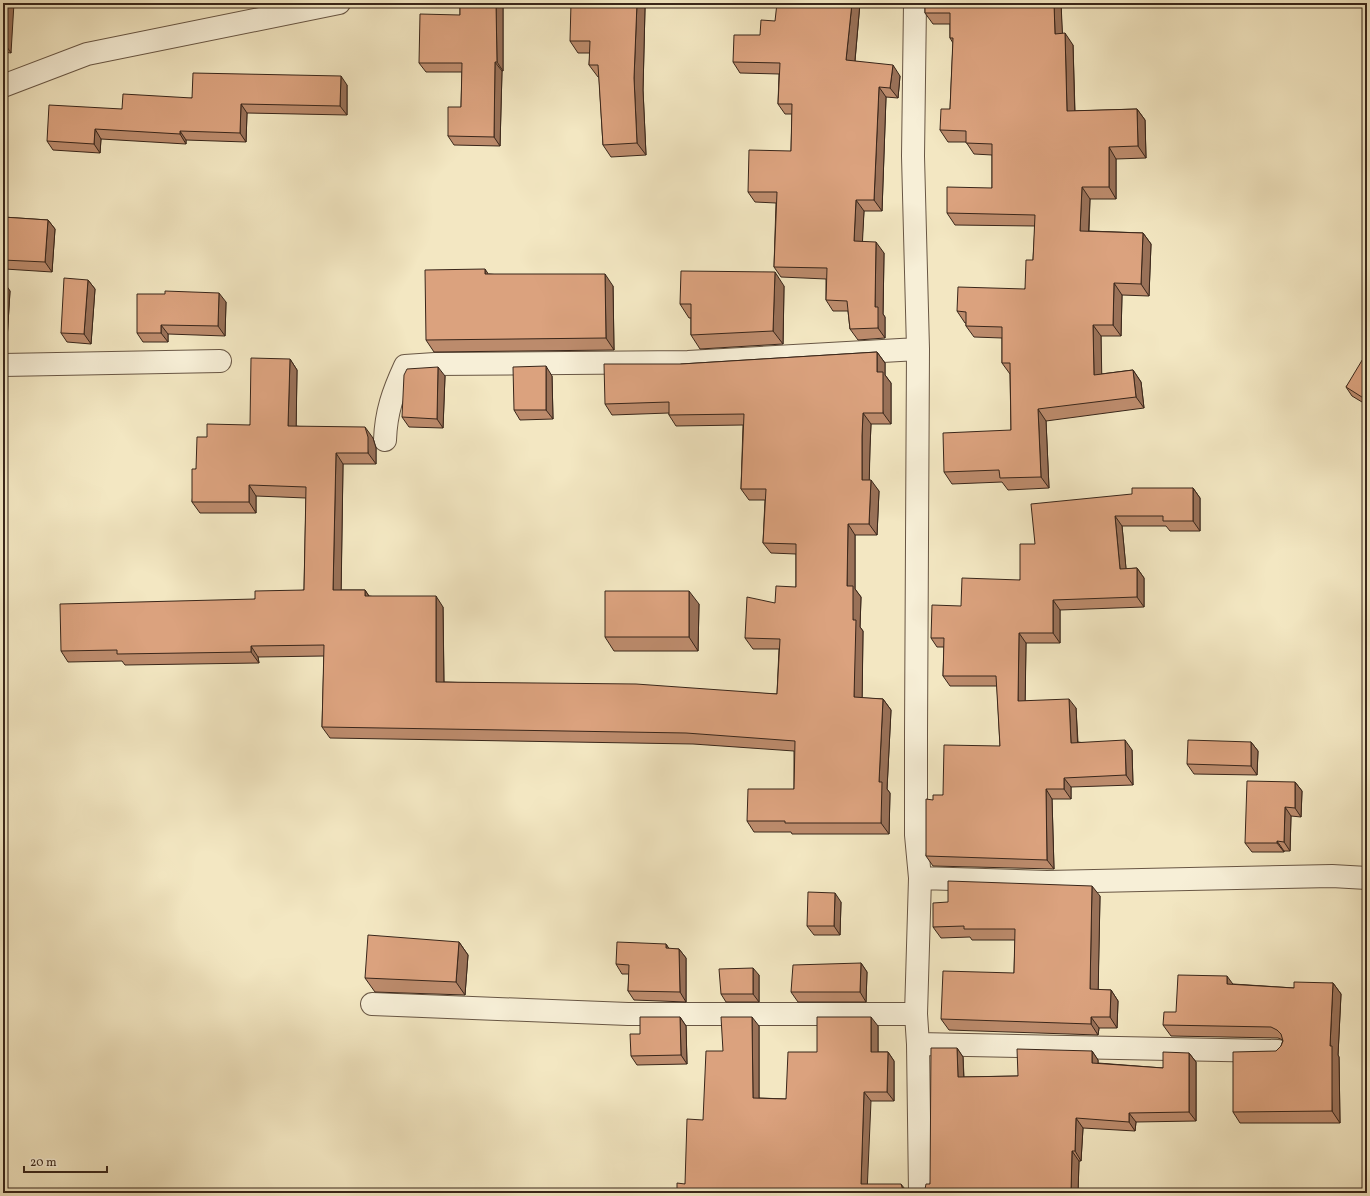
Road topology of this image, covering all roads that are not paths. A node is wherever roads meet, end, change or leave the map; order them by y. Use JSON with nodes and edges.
{"nodes":[{"id":1,"x":337,"y":3,"type":"edge"},
{"id":2,"x":915,"y":3,"type":"edge"},
{"id":3,"x":3,"y":86,"type":"edge"},
{"id":4,"x":918,"y":349,"type":"junction"},
{"id":5,"x":220,"y":361,"type":"dead end"},
{"id":6,"x":3,"y":364,"type":"edge"},
{"id":7,"x":385,"y":440,"type":"dead end"},
{"id":8,"x":920,"y":878,"type":"junction"},
{"id":9,"x":1367,"y":878,"type":"edge"},
{"id":10,"x":372,"y":1004,"type":"dead end"},
{"id":11,"x":916,"y":1014,"type":"junction"},
{"id":12,"x":918,"y":1044,"type":"junction"},
{"id":13,"x":1278,"y":1051,"type":"edge"},
{"id":14,"x":920,"y":1193,"type":"edge"}],
"edges":[{"from":1,"to":3,"type":"street"},
{"from":2,"to":4,"type":"street"},
{"from":4,"to":7,"type":"street"},
{"from":4,"to":8,"type":"street"},
{"from":5,"to":6,"type":"street"},
{"from":8,"to":9,"type":"street"},
{"from":8,"to":11,"type":"street"},
{"from":10,"to":11,"type":"street"},
{"from":11,"to":12,"type":"street"},
{"from":12,"to":13,"type":"street"},
{"from":12,"to":14,"type":"street"}]}
